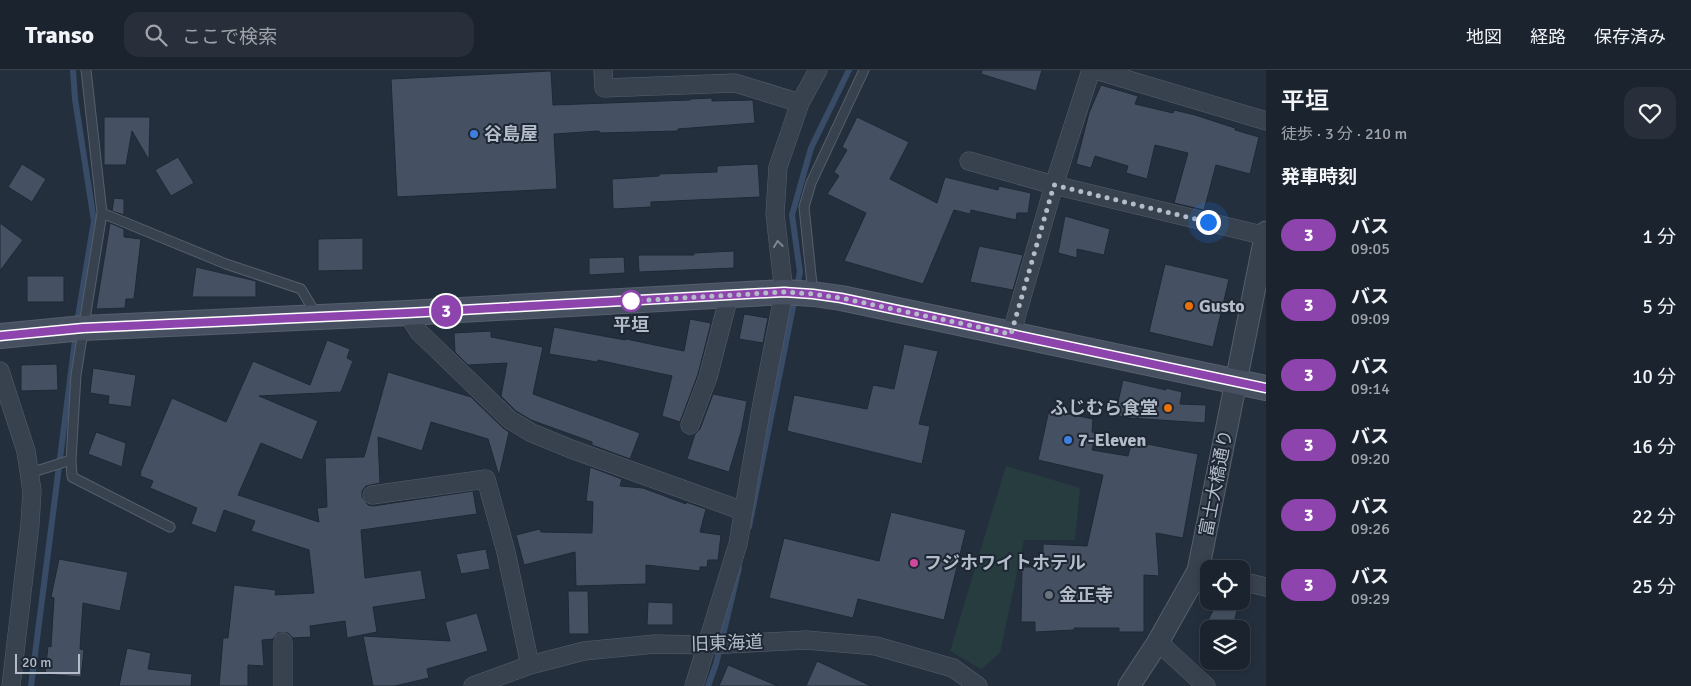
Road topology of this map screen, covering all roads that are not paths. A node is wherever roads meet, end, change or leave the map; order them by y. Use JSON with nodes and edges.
{"nodes":[{"id":1,"x":86,"y":70,"type":"edge"},
{"id":2,"x":604,"y":70,"type":"edge"},
{"id":3,"x":818,"y":70,"type":"edge"},
{"id":4,"x":864,"y":70,"type":"edge"},
{"id":5,"x":1091,"y":70,"type":"edge"},
{"id":6,"x":1095,"y":70,"type":"edge"},
{"id":7,"x":735,"y":76,"type":"edge"},
{"id":8,"x":800,"y":103,"type":"junction"},
{"id":9,"x":1266,"y":121,"type":"edge"},
{"id":10,"x":969,"y":162,"type":"dead end"},
{"id":11,"x":1054,"y":185,"type":"junction"},
{"id":12,"x":102,"y":213,"type":"junction"},
{"id":13,"x":1266,"y":235,"type":"edge"},
{"id":14,"x":798,"y":293,"type":"junction"},
{"id":15,"x":729,"y":296,"type":"junction"},
{"id":16,"x":407,"y":313,"type":"junction"},
{"id":17,"x":318,"y":316,"type":"junction"},
{"id":18,"x":83,"y":328,"type":"junction"},
{"id":19,"x":1011,"y":334,"type":"junction"},
{"id":20,"x":0,"y":336,"type":"edge"},
{"id":21,"x":0,"y":371,"type":"edge"},
{"id":22,"x":1236,"y":382,"type":"junction"},
{"id":23,"x":1266,"y":388,"type":"edge"},
{"id":24,"x":690,"y":425,"type":"dead end"},
{"id":25,"x":71,"y":460,"type":"junction"},
{"id":26,"x":36,"y":471,"type":"junction"},
{"id":27,"x":372,"y":495,"type":"dead end"},
{"id":28,"x":743,"y":511,"type":"junction"},
{"id":29,"x":170,"y":528,"type":"dead end"},
{"id":30,"x":1205,"y":560,"type":"edge"},
{"id":31,"x":1200,"y":577,"type":"edge"},
{"id":32,"x":1250,"y":583,"type":"edge"},
{"id":33,"x":1266,"y":587,"type":"edge"},
{"id":34,"x":283,"y":642,"type":"dead end"},
{"id":35,"x":1158,"y":642,"type":"junction"},
{"id":36,"x":708,"y":645,"type":"junction"},
{"id":37,"x":530,"y":665,"type":"junction"},
{"id":38,"x":10,"y":686,"type":"edge"},
{"id":39,"x":283,"y":686,"type":"edge"},
{"id":40,"x":473,"y":686,"type":"edge"},
{"id":41,"x":694,"y":686,"type":"edge"},
{"id":42,"x":978,"y":686,"type":"edge"},
{"id":43,"x":1129,"y":686,"type":"edge"},
{"id":44,"x":1206,"y":686,"type":"edge"}],
"edges":[{"from":1,"to":12,"type":"lane"},
{"from":2,"to":7,"type":"street"},
{"from":3,"to":8,"type":"street"},
{"from":4,"to":14,"type":"lane"},
{"from":5,"to":11,"type":"street"},
{"from":6,"to":9,"type":"street"},
{"from":7,"to":8,"type":"street"},
{"from":14,"to":8,"type":"street","one_way":true},
{"from":10,"to":11,"type":"street"},
{"from":11,"to":13,"type":"street"},
{"from":11,"to":19,"type":"street"},
{"from":12,"to":17,"type":"lane"},
{"from":12,"to":18,"type":"lane"},
{"from":13,"to":22,"type":"street","name":"富士大橋通り"},
{"from":14,"to":15,"type":"main road"},
{"from":14,"to":19,"type":"main road"},
{"from":14,"to":28,"type":"street"},
{"from":15,"to":16,"type":"main road"},
{"from":15,"to":24,"type":"street"},
{"from":16,"to":17,"type":"main road"},
{"from":16,"to":28,"type":"street"},
{"from":17,"to":18,"type":"main road"},
{"from":18,"to":20,"type":"main road"},
{"from":18,"to":25,"type":"lane"},
{"from":19,"to":22,"type":"main road"},
{"from":21,"to":26,"type":"street"},
{"from":22,"to":23,"type":"main road"},
{"from":22,"to":30,"type":"street","name":"富士大橋通り"},
{"from":25,"to":26,"type":"lane"},
{"from":25,"to":29,"type":"lane"},
{"from":26,"to":38,"type":"street"},
{"from":27,"to":37,"type":"street"},
{"from":28,"to":36,"type":"street"},
{"from":31,"to":35,"type":"street","name":"富士大橋通り"},
{"from":32,"to":33,"type":"street"},
{"from":34,"to":39,"type":"street"},
{"from":35,"to":43,"type":"street","name":"富士大橋通り"},
{"from":35,"to":44,"type":"street"},
{"from":36,"to":37,"type":"street","name":"旧東海道"},
{"from":36,"to":41,"type":"street"},
{"from":36,"to":42,"type":"street","name":"旧東海道"},
{"from":37,"to":40,"type":"street","name":"旧東海道"}]}
